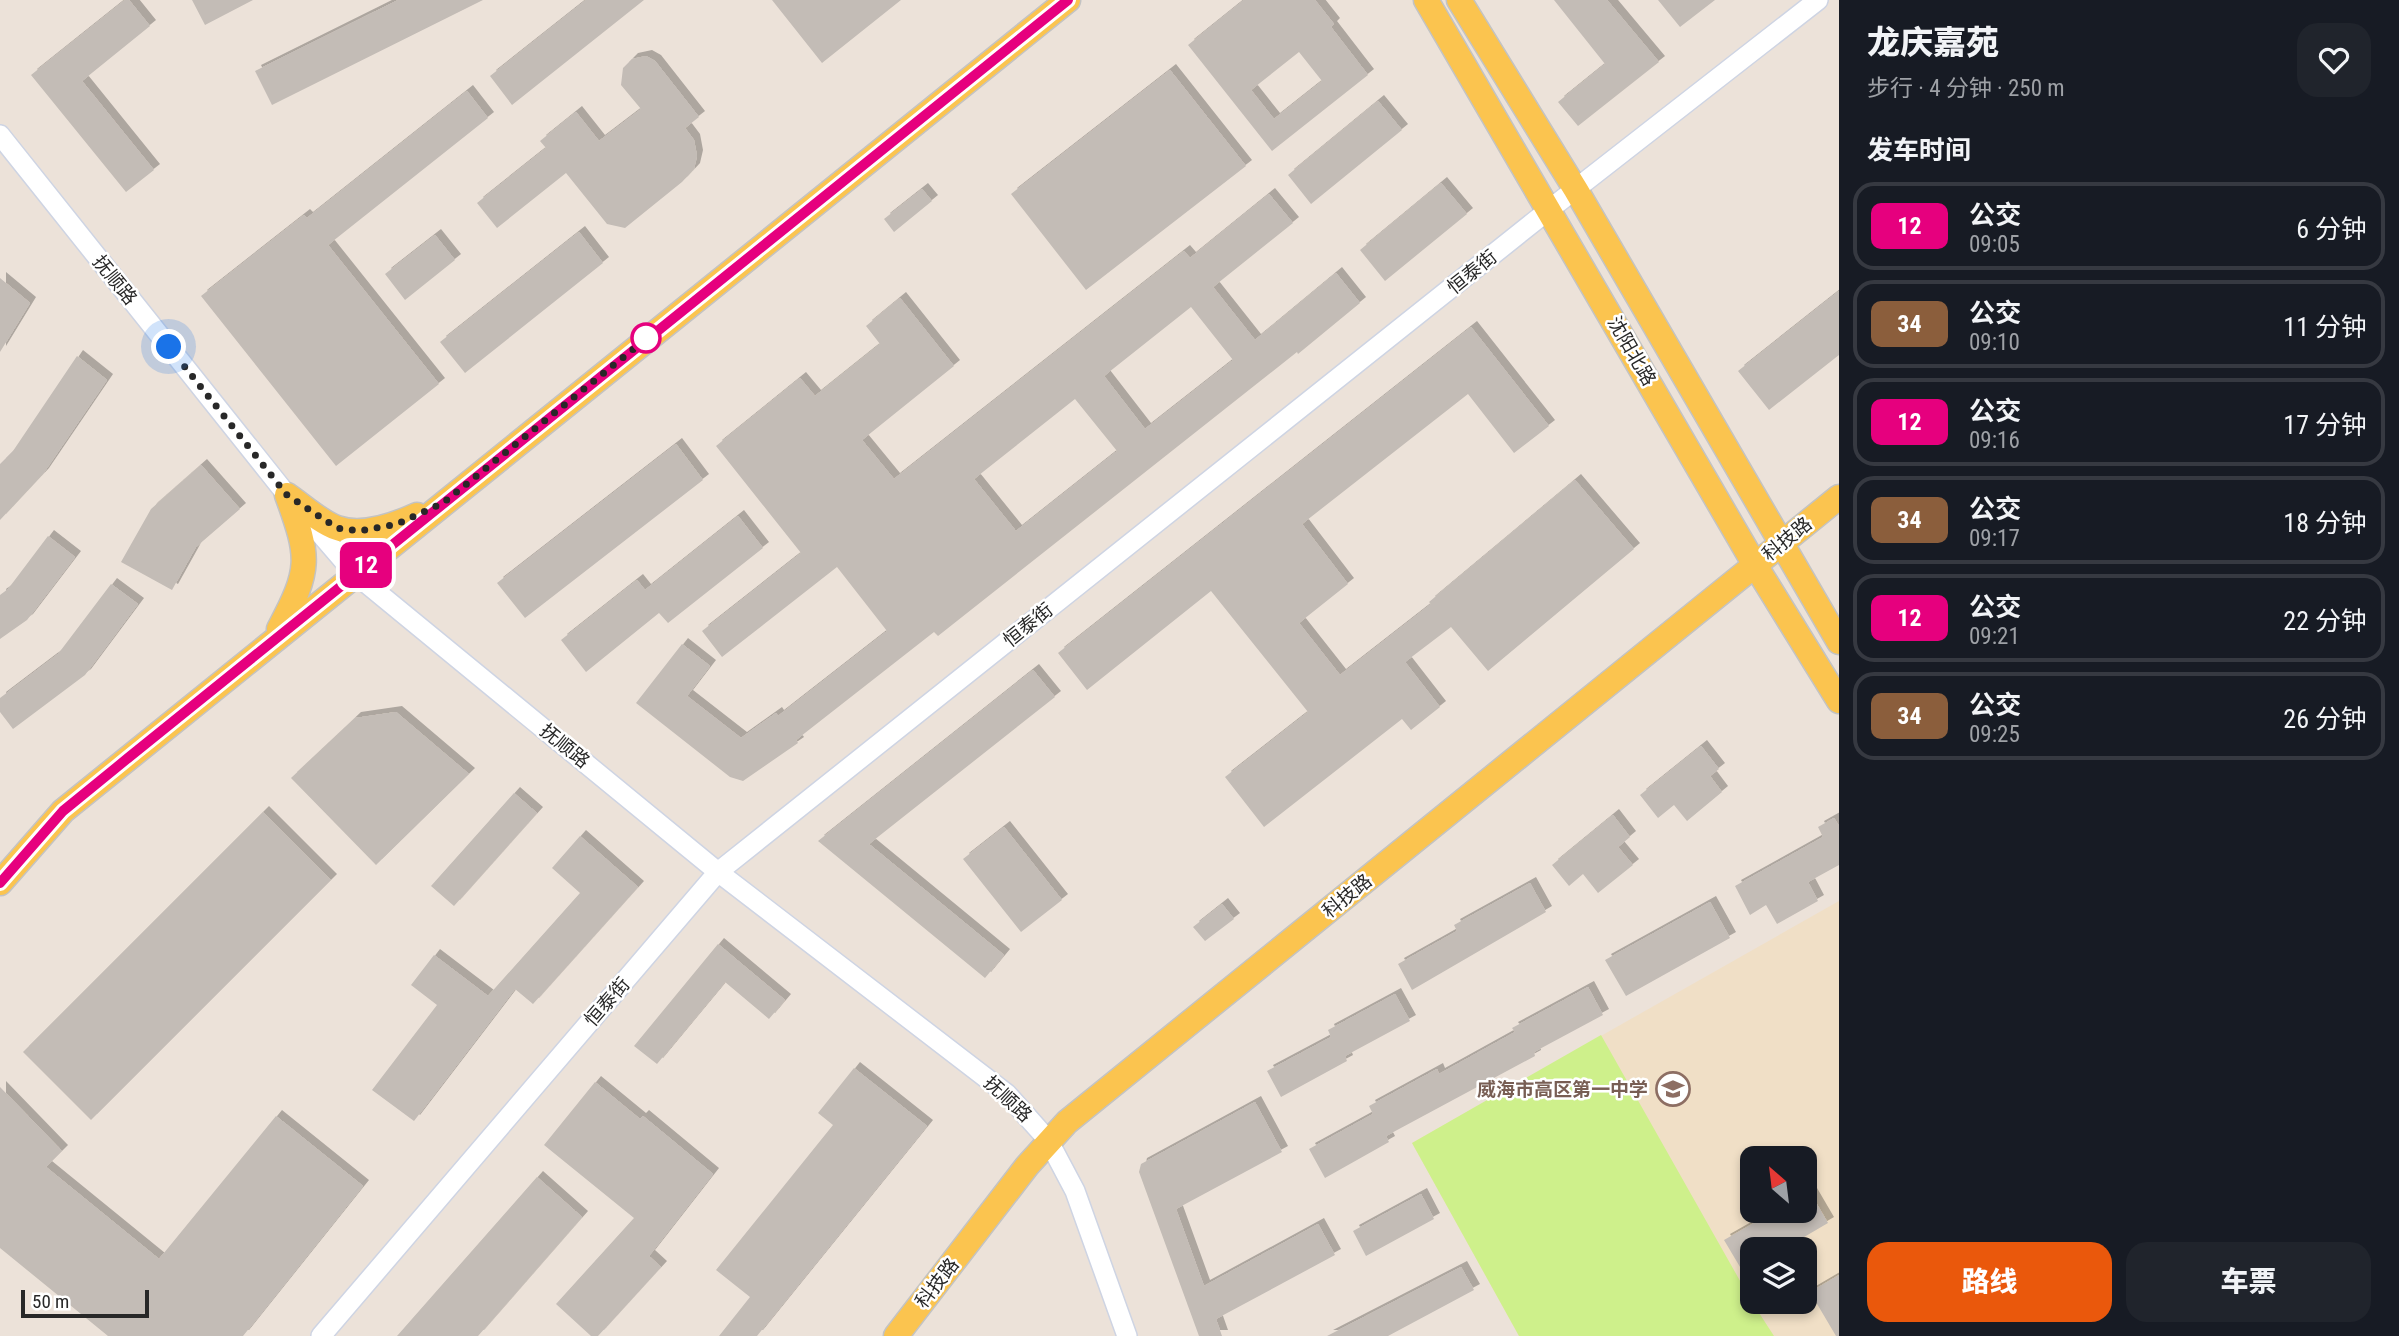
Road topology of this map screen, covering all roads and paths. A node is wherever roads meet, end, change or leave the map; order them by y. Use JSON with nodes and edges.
{"nodes":[{"id":1,"x":1068,"y":0,"type":"edge"},
{"id":2,"x":1426,"y":0,"type":"edge"},
{"id":3,"x":1459,"y":0,"type":"edge"},
{"id":4,"x":1818,"y":0,"type":"edge"},
{"id":5,"x":0,"y":135,"type":"edge"},
{"id":6,"x":1576,"y":190,"type":"junction"},
{"id":7,"x":1550,"y":209,"type":"junction"},
{"id":8,"x":287,"y":495,"type":"junction"},
{"id":9,"x":1839,"y":496,"type":"edge"},
{"id":10,"x":443,"y":503,"type":"junction"},
{"id":11,"x":1781,"y":544,"type":"junction"},
{"id":12,"x":1755,"y":565,"type":"junction"},
{"id":13,"x":355,"y":574,"type":"junction"},
{"id":14,"x":273,"y":639,"type":"junction"},
{"id":15,"x":1839,"y":642,"type":"edge"},
{"id":16,"x":1839,"y":701,"type":"edge"},
{"id":17,"x":718,"y":872,"type":"junction"},
{"id":18,"x":0,"y":883,"type":"edge"},
{"id":19,"x":1048,"y":1140,"type":"junction"},
{"id":20,"x":321,"y":1336,"type":"edge"},
{"id":21,"x":896,"y":1336,"type":"edge"},
{"id":22,"x":1127,"y":1336,"type":"edge"}],
"edges":[{"from":1,"to":10,"type":"main road"},
{"from":2,"to":7,"type":"main road","name":"沈阳北路"},
{"from":3,"to":6,"type":"main road","name":"沈阳北路"},
{"from":4,"to":6,"type":"street","name":"恒泰街"},
{"from":5,"to":8,"type":"street","name":"抚顺路"},
{"from":6,"to":7,"type":"street","name":"恒泰街"},
{"from":6,"to":11,"type":"main road","name":"沈阳北路"},
{"from":7,"to":12,"type":"main road","name":"沈阳北路"},
{"from":7,"to":17,"type":"street","name":"恒泰街"},
{"from":8,"to":10,"type":"main road"},
{"from":8,"to":13,"type":"street","name":"抚顺路"},
{"from":8,"to":14,"type":"main road"},
{"from":9,"to":11,"type":"main road","name":"科技路"},
{"from":10,"to":13,"type":"main road"},
{"from":11,"to":12,"type":"main road","name":"科技路"},
{"from":11,"to":15,"type":"main road","name":"沈阳北路"},
{"from":12,"to":16,"type":"main road","name":"沈阳北路"},
{"from":12,"to":19,"type":"main road","name":"科技路"},
{"from":13,"to":14,"type":"main road"},
{"from":13,"to":17,"type":"street","name":"抚顺路"},
{"from":14,"to":18,"type":"main road"},
{"from":17,"to":19,"type":"street","name":"抚顺路"},
{"from":17,"to":20,"type":"street","name":"恒泰街"},
{"from":19,"to":21,"type":"main road","name":"科技路"},
{"from":19,"to":22,"type":"street","name":"抚顺路"}]}
